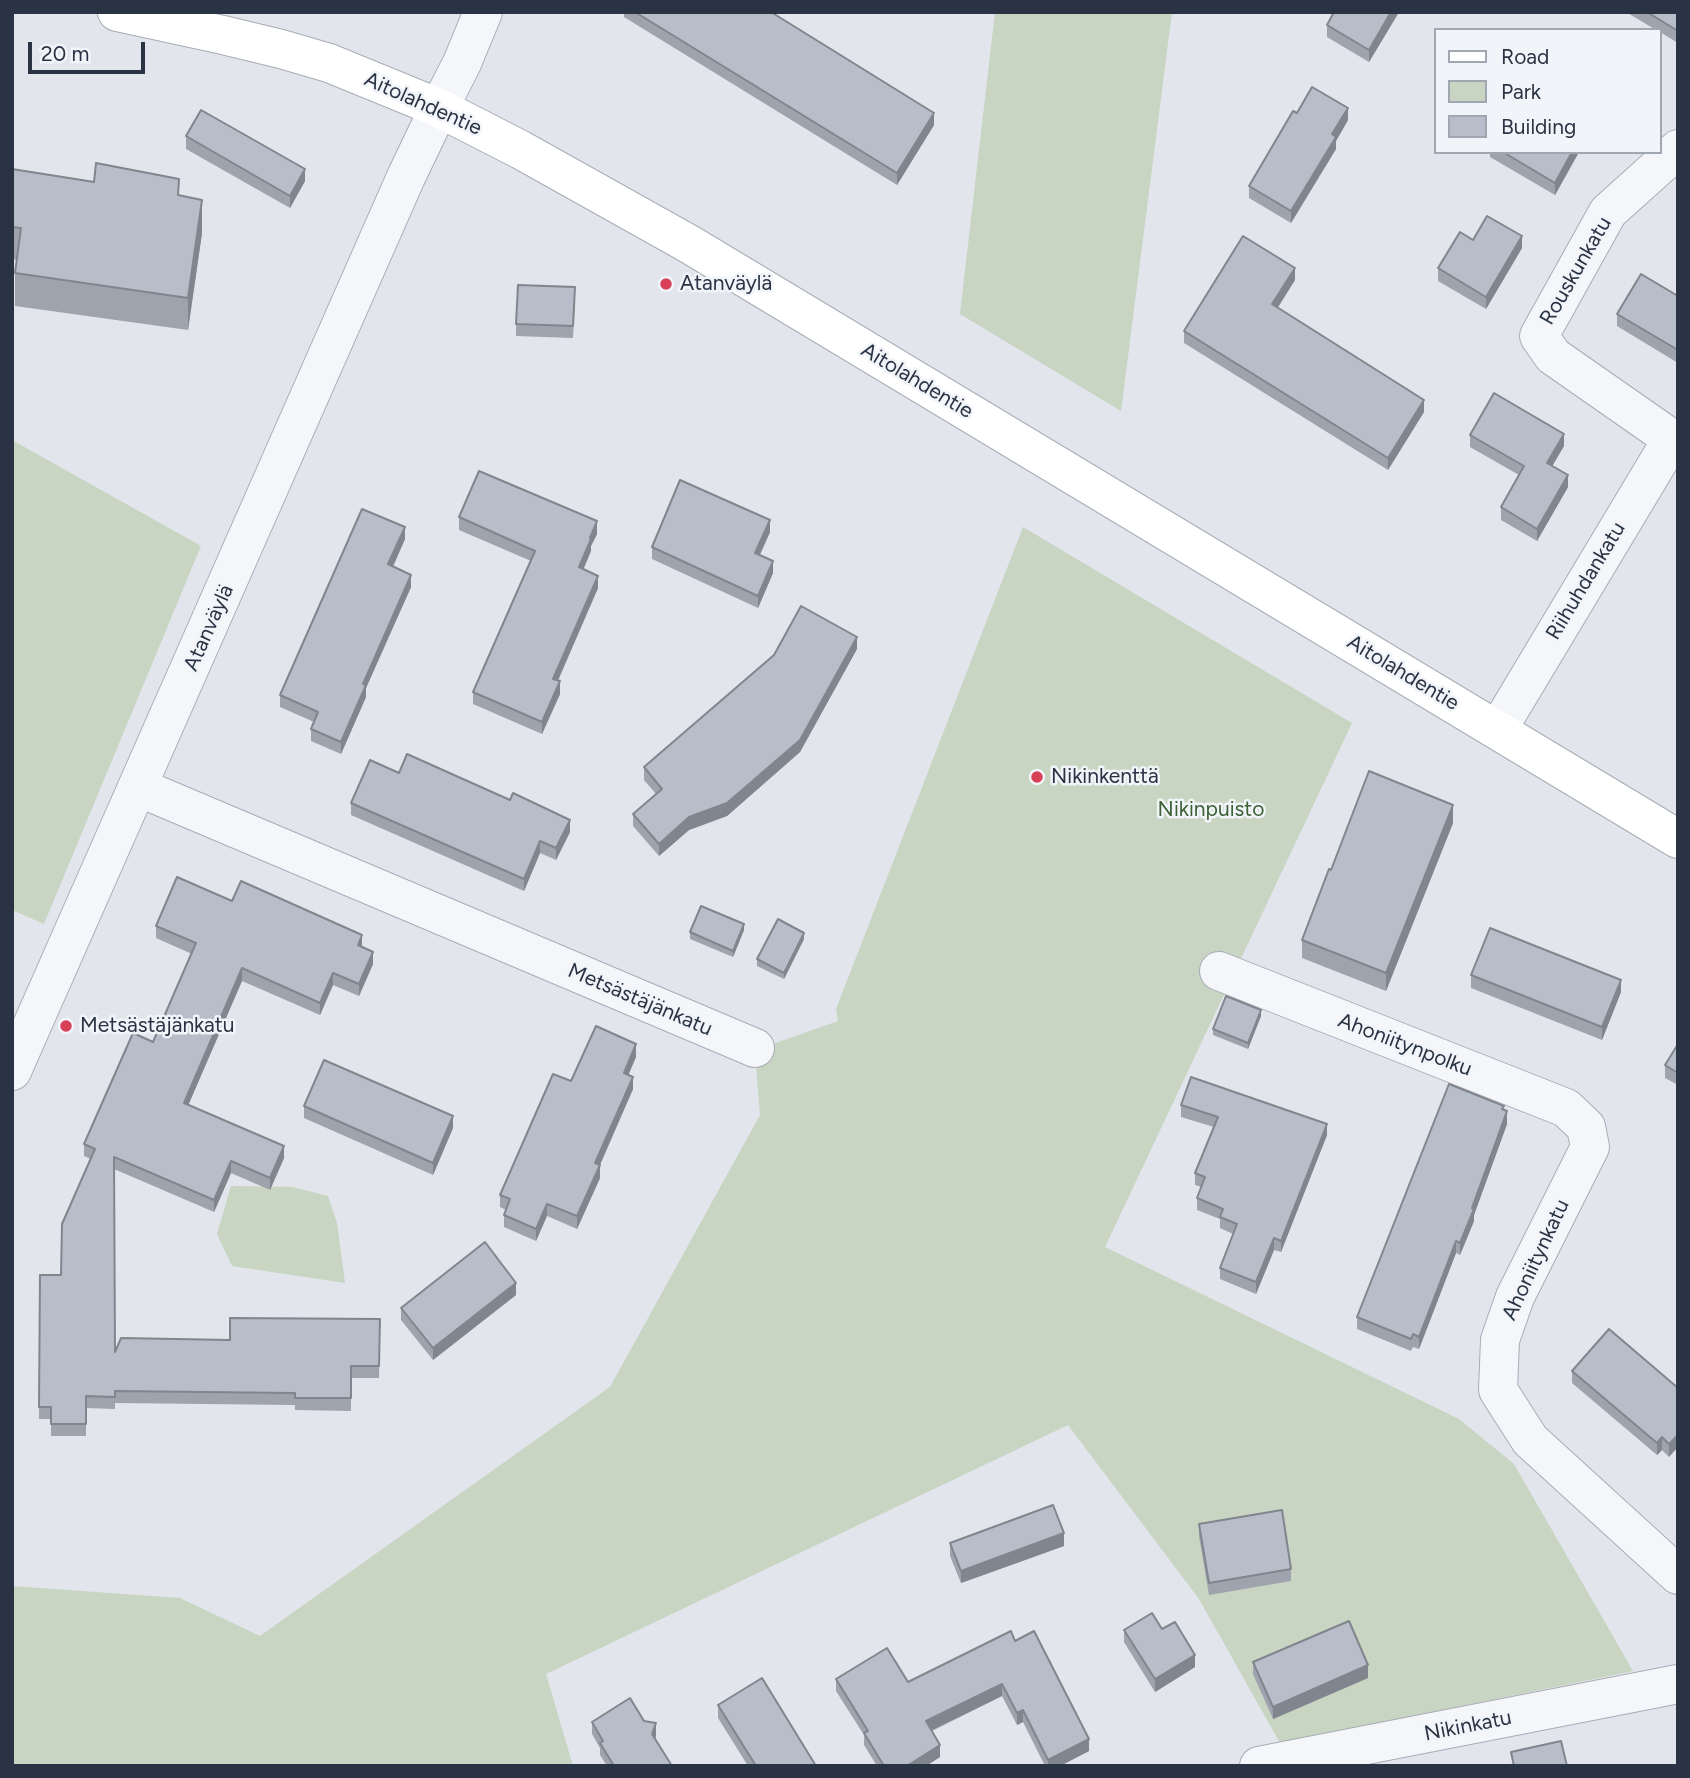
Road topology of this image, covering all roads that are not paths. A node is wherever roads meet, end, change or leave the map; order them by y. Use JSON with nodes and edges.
{"nodes":[{"id":1,"x":117,"y":12,"type":"edge"},
{"id":2,"x":483,"y":12,"type":"edge"},
{"id":3,"x":439,"y":108,"type":"junction"},
{"id":4,"x":1678,"y":149,"type":"edge"},
{"id":5,"x":1675,"y":440,"type":"edge"},
{"id":6,"x":1498,"y":729,"type":"junction"},
{"id":7,"x":138,"y":788,"type":"junction"},
{"id":8,"x":1678,"y":839,"type":"edge"},
{"id":9,"x":1219,"y":971,"type":"dead end"},
{"id":10,"x":755,"y":1048,"type":"dead end"},
{"id":11,"x":12,"y":1071,"type":"edge"},
{"id":12,"x":1586,"y":1126,"type":"joint"},
{"id":13,"x":1678,"y":1575,"type":"edge"},
{"id":14,"x":1678,"y":1684,"type":"edge"},
{"id":15,"x":1259,"y":1766,"type":"edge"}],
"edges":[{"from":1,"to":3,"type":"main road","name":"Aitolahdentie"},
{"from":2,"to":3,"type":"street","name":"Atanväylä"},
{"from":3,"to":6,"type":"main road","name":"Aitolahdentie"},
{"from":3,"to":7,"type":"street","name":"Atanväylä"},
{"from":4,"to":5,"type":"street","name":"Rouskunkatu"},
{"from":5,"to":6,"type":"street","name":"Riihuhdankatu"},
{"from":6,"to":8,"type":"main road","name":"Aitolahdentie"},
{"from":7,"to":10,"type":"street","name":"Metsästäjänkatu"},
{"from":7,"to":11,"type":"street","name":"Atanväylä"},
{"from":9,"to":12,"type":"street","name":"Ahoniitynpolku"},
{"from":12,"to":13,"type":"street","name":"Ahoniitynkatu"},
{"from":14,"to":15,"type":"street","name":"Nikinkatu"}]}
